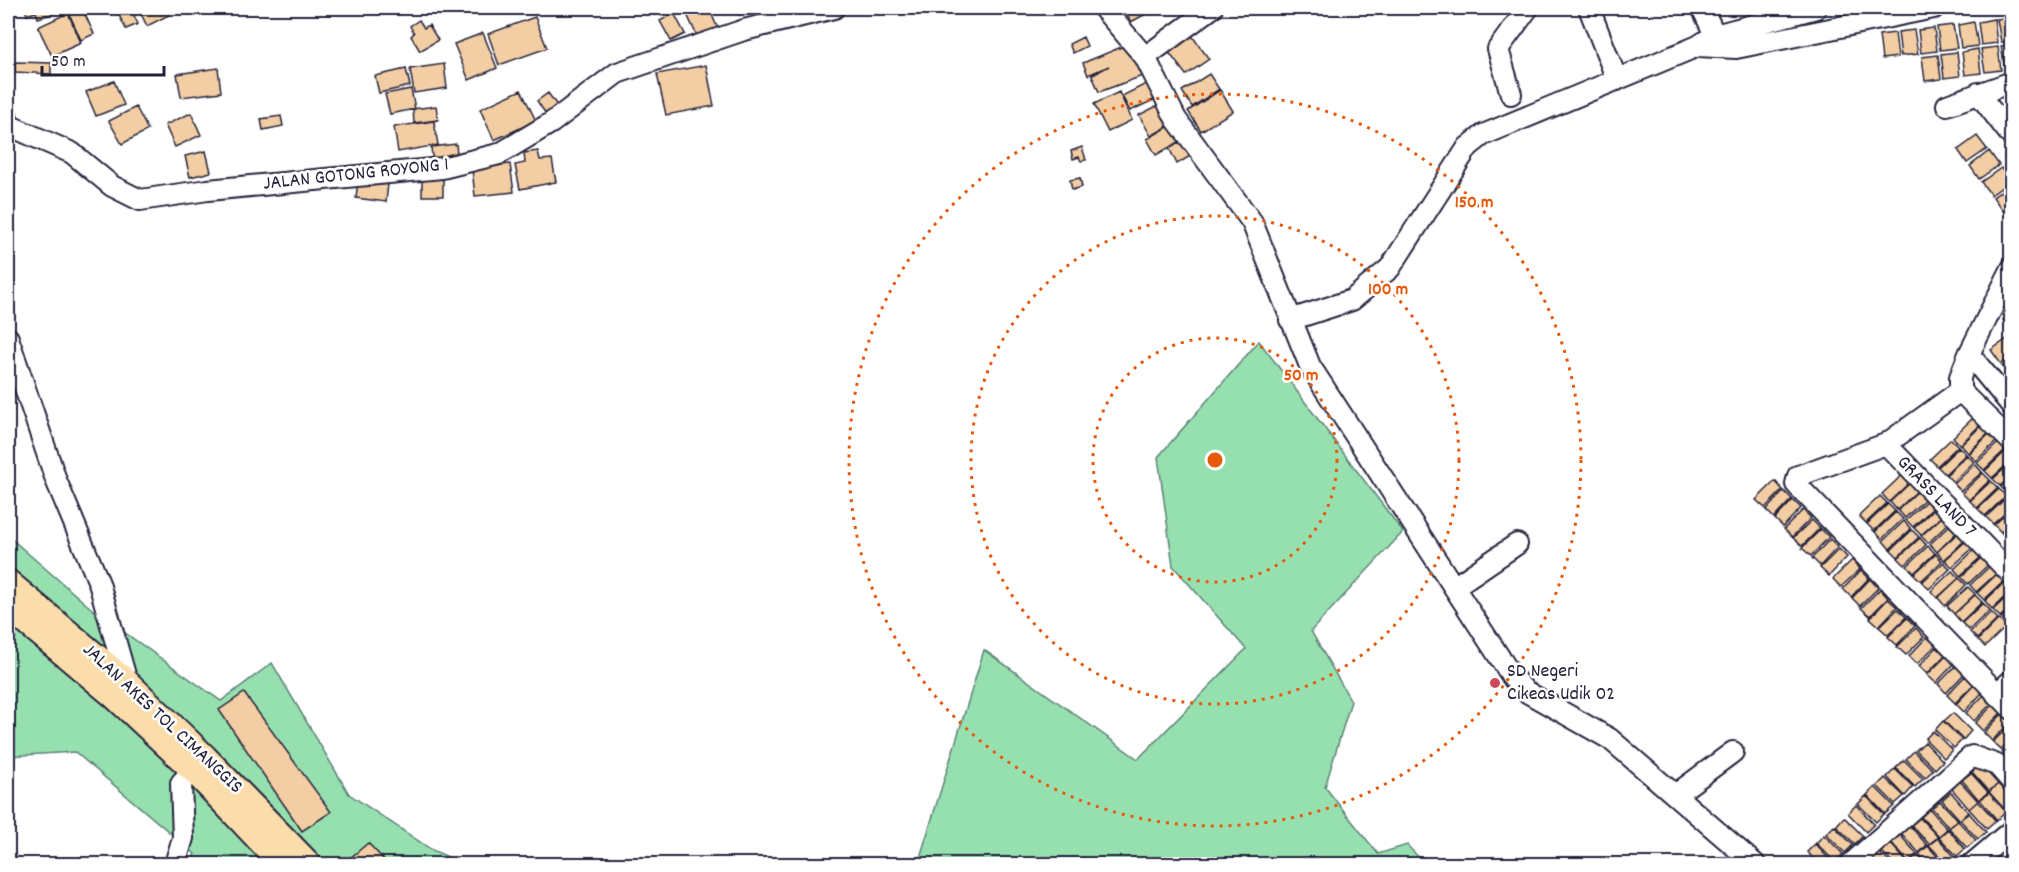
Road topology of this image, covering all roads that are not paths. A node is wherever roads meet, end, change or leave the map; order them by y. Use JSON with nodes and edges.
{"nodes":[{"id":1,"x":834,"y":8,"type":"edge"},
{"id":2,"x":1103,"y":8,"type":"edge"},
{"id":3,"x":1212,"y":8,"type":"edge"},
{"id":4,"x":1528,"y":8,"type":"edge"},
{"id":5,"x":1589,"y":8,"type":"edge"},
{"id":6,"x":1702,"y":8,"type":"edge"},
{"id":7,"x":1815,"y":8,"type":"edge"},
{"id":8,"x":1934,"y":8,"type":"edge"},
{"id":9,"x":1715,"y":35,"type":"junction"},
{"id":10,"x":1698,"y":46,"type":"junction"},
{"id":11,"x":1145,"y":57,"type":"junction"},
{"id":12,"x":1617,"y":80,"type":"junction"},
{"id":13,"x":2008,"y":88,"type":"edge"},
{"id":14,"x":1978,"y":93,"type":"junction"},
{"id":15,"x":1511,"y":94,"type":"dead end"},
{"id":16,"x":1947,"y":105,"type":"dead end"},
{"id":17,"x":8,"y":125,"type":"edge"},
{"id":18,"x":2012,"y":137,"type":"edge"},
{"id":19,"x":2012,"y":268,"type":"edge"},
{"id":20,"x":1290,"y":320,"type":"junction"},
{"id":21,"x":8,"y":338,"type":"edge"},
{"id":22,"x":1969,"y":354,"type":"junction"},
{"id":23,"x":1960,"y":391,"type":"junction"},
{"id":24,"x":2012,"y":406,"type":"edge"},
{"id":25,"x":2012,"y":442,"type":"edge"},
{"id":26,"x":1886,"y":444,"type":"junction"},
{"id":27,"x":1517,"y":544,"type":"dead end"},
{"id":28,"x":2012,"y":575,"type":"edge"},
{"id":29,"x":8,"y":582,"type":"edge"},
{"id":30,"x":1454,"y":587,"type":"junction"},
{"id":31,"x":8,"y":607,"type":"edge"},
{"id":32,"x":2012,"y":680,"type":"edge"},
{"id":33,"x":121,"y":689,"type":"junction"},
{"id":34,"x":1996,"y":694,"type":"junction"},
{"id":35,"x":2012,"y":709,"type":"edge"},
{"id":36,"x":1733,"y":753,"type":"dead end"},
{"id":37,"x":199,"y":763,"type":"junction"},
{"id":38,"x":2012,"y":782,"type":"edge"},
{"id":39,"x":1675,"y":795,"type":"junction"},
{"id":40,"x":2012,"y":830,"type":"edge"},
{"id":41,"x":175,"y":864,"type":"edge"},
{"id":42,"x":282,"y":864,"type":"edge"},
{"id":43,"x":309,"y":864,"type":"edge"},
{"id":44,"x":1755,"y":864,"type":"edge"},
{"id":45,"x":1851,"y":864,"type":"edge"},
{"id":46,"x":1972,"y":864,"type":"edge"}],
"edges":[{"from":1,"to":17,"type":"street","name":"JALAN GOTONG ROYONG 1"},
{"from":2,"to":11,"type":"street"},
{"from":3,"to":11,"type":"street"},
{"from":4,"to":15,"type":"street"},
{"from":5,"to":12,"type":"street"},
{"from":6,"to":9,"type":"street"},
{"from":7,"to":9,"type":"street"},
{"from":8,"to":10,"type":"street"},
{"from":9,"to":10,"type":"street"},
{"from":10,"to":12,"type":"street"},
{"from":11,"to":20,"type":"street"},
{"from":12,"to":20,"type":"street"},
{"from":13,"to":14,"type":"street"},
{"from":14,"to":16,"type":"street"},
{"from":14,"to":18,"type":"street"},
{"from":19,"to":22,"type":"street"},
{"from":20,"to":30,"type":"street"},
{"from":21,"to":33,"type":"street"},
{"from":22,"to":23,"type":"street"},
{"from":22,"to":24,"type":"street"},
{"from":23,"to":25,"type":"street"},
{"from":23,"to":26,"type":"street"},
{"from":26,"to":28,"type":"street","name":"GRASS LAND 7"},
{"from":26,"to":34,"type":"street"},
{"from":27,"to":30,"type":"street"},
{"from":29,"to":33,"type":"main road","name":"JALAN AKES TOL CIMANGGIS"},
{"from":30,"to":39,"type":"street"},
{"from":31,"to":33,"type":"main road"},
{"from":32,"to":34,"type":"street"},
{"from":33,"to":37,"type":"main road"},
{"from":34,"to":35,"type":"street"},
{"from":36,"to":39,"type":"street"},
{"from":37,"to":41,"type":"street"},
{"from":37,"to":42,"type":"main road"},
{"from":37,"to":43,"type":"main road","name":"JALAN AKES TOL CIMANGGIS"},
{"from":38,"to":45,"type":"street"},
{"from":39,"to":44,"type":"street"},
{"from":40,"to":46,"type":"street"}]}
